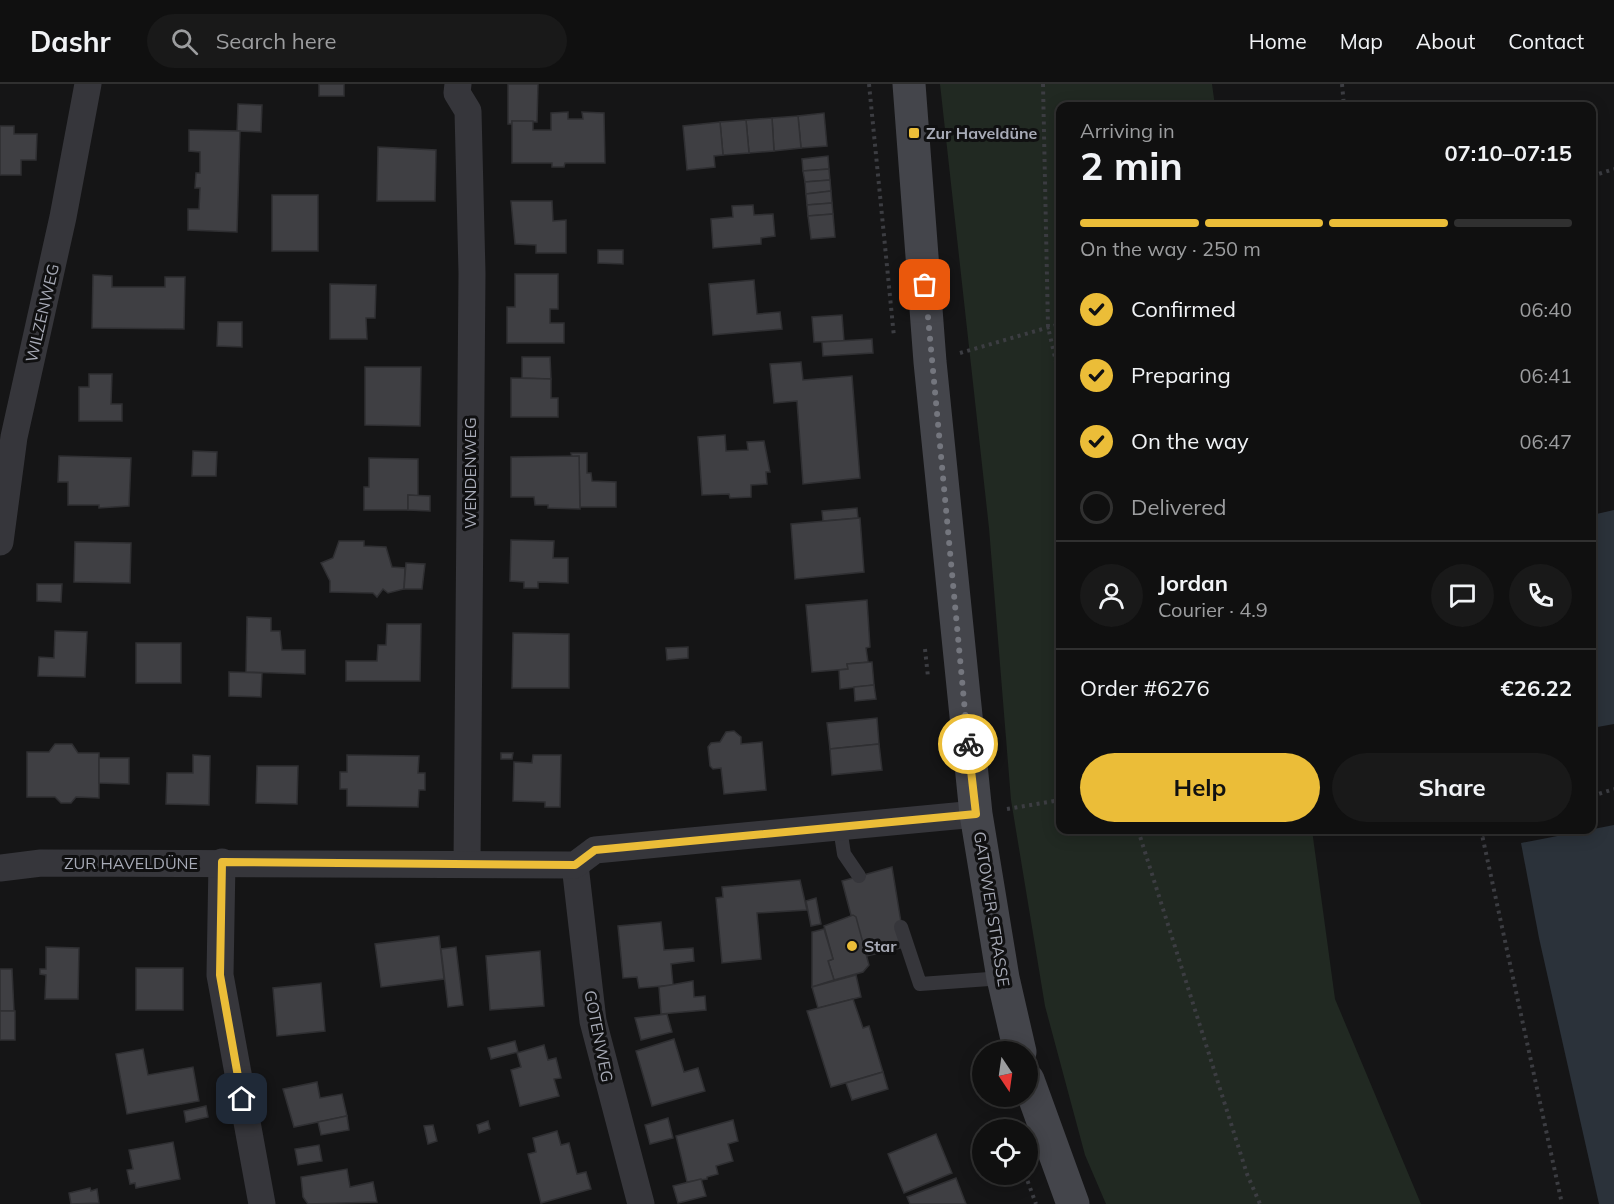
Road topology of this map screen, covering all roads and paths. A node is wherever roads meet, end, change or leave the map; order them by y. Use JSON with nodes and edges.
{"nodes":[{"id":1,"x":88,"y":84,"type":"edge"},
{"id":2,"x":458,"y":84,"type":"edge"},
{"id":3,"x":909,"y":84,"type":"edge"},
{"id":4,"x":1043,"y":84,"type":"edge"},
{"id":5,"x":1342,"y":84,"type":"edge"},
{"id":6,"x":1344,"y":102,"type":"edge"},
{"id":7,"x":1614,"y":169,"type":"edge"},
{"id":8,"x":1596,"y":175,"type":"edge"},
{"id":9,"x":1056,"y":325,"type":"edge"},
{"id":10,"x":1048,"y":327,"type":"junction"},
{"id":11,"x":930,"y":362,"type":"junction"},
{"id":12,"x":1056,"y":362,"type":"edge"},
{"id":13,"x":0,"y":542,"type":"edge"},
{"id":14,"x":1614,"y":789,"type":"edge"},
{"id":15,"x":1596,"y":795,"type":"edge"},
{"id":16,"x":1056,"y":801,"type":"edge"},
{"id":17,"x":976,"y":814,"type":"junction"},
{"id":18,"x":840,"y":828,"type":"junction"},
{"id":19,"x":1139,"y":834,"type":"edge"},
{"id":20,"x":1482,"y":834,"type":"edge"},
{"id":21,"x":222,"y":862,"type":"junction"},
{"id":22,"x":467,"y":864,"type":"junction"},
{"id":23,"x":575,"y":865,"type":"junction"},
{"id":24,"x":0,"y":868,"type":"edge"},
{"id":25,"x":859,"y":876,"type":"dead end"},
{"id":26,"x":901,"y":927,"type":"dead end"},
{"id":27,"x":1003,"y":978,"type":"junction"},
{"id":28,"x":1017,"y":1041,"type":"edge"},
{"id":29,"x":1038,"y":1107,"type":"edge"},
{"id":30,"x":1029,"y":1185,"type":"edge"},
{"id":31,"x":262,"y":1204,"type":"edge"},
{"id":32,"x":640,"y":1204,"type":"edge"},
{"id":33,"x":1036,"y":1204,"type":"edge"},
{"id":34,"x":1073,"y":1204,"type":"edge"},
{"id":35,"x":1260,"y":1204,"type":"edge"},
{"id":36,"x":1562,"y":1204,"type":"edge"}],
"edges":[{"from":1,"to":13,"type":"street","name":"WILZENWEG"},
{"from":2,"to":22,"type":"street","name":"WENDENWEG"},
{"from":3,"to":11,"type":"main road","name":"GATOWER STRASSE"},
{"from":4,"to":10,"type":"path"},
{"from":5,"to":6,"type":"path"},
{"from":7,"to":8,"type":"path"},
{"from":9,"to":10,"type":"path"},
{"from":10,"to":11,"type":"path"},
{"from":10,"to":12,"type":"path"},
{"from":11,"to":17,"type":"main road","name":"GATOWER STRASSE"},
{"from":14,"to":15,"type":"path"},
{"from":16,"to":17,"type":"path"},
{"from":17,"to":18,"type":"street"},
{"from":17,"to":27,"type":"main road","name":"GATOWER STRASSE"},
{"from":18,"to":23,"type":"street"},
{"from":18,"to":25,"type":"lane"},
{"from":19,"to":35,"type":"path"},
{"from":20,"to":36,"type":"path"},
{"from":21,"to":22,"type":"street","name":"ZUR HAVELDÜNE"},
{"from":21,"to":24,"type":"street","name":"ZUR HAVELDÜNE"},
{"from":21,"to":31,"type":"street"},
{"from":22,"to":23,"type":"street","name":"ZUR HAVELDÜNE"},
{"from":23,"to":32,"type":"street","name":"GOTENWEG"},
{"from":26,"to":27,"type":"lane"},
{"from":27,"to":28,"type":"main road","name":"GATOWER STRASSE"},
{"from":29,"to":34,"type":"main road"},
{"from":30,"to":33,"type":"path"}]}
